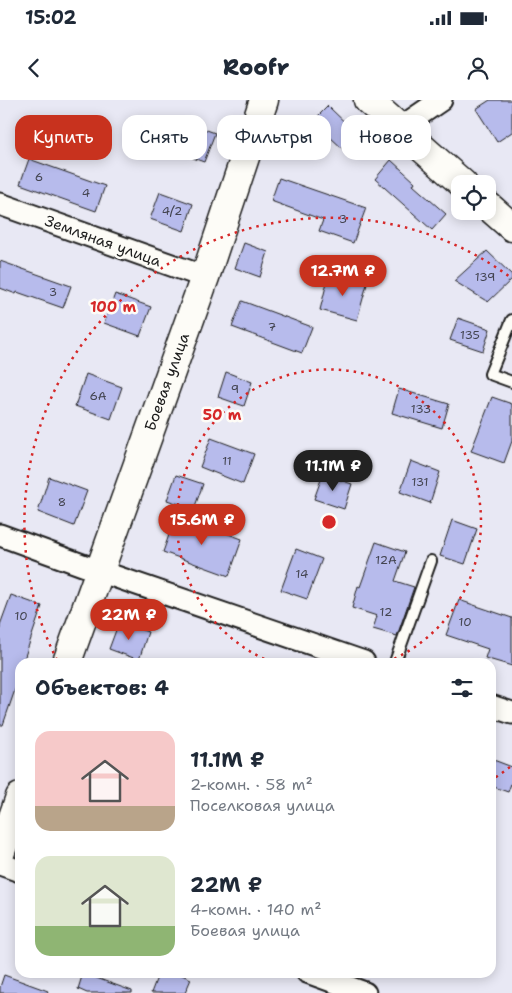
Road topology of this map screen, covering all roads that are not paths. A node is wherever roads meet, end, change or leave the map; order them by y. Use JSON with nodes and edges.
{"nodes":[{"id":1,"x":264,"y":100,"type":"edge"},
{"id":2,"x":368,"y":100,"type":"edge"},
{"id":3,"x":440,"y":100,"type":"edge"},
{"id":4,"x":385,"y":115,"type":"edge"},
{"id":5,"x":419,"y":115,"type":"edge"},
{"id":6,"x":431,"y":156,"type":"edge"},
{"id":7,"x":453,"y":175,"type":"edge"},
{"id":8,"x":0,"y":204,"type":"edge"},
{"id":9,"x":496,"y":213,"type":"edge"},
{"id":10,"x":512,"y":227,"type":"edge"},
{"id":11,"x":205,"y":277,"type":"junction"},
{"id":12,"x":512,"y":320,"type":"edge"},
{"id":13,"x":512,"y":382,"type":"edge"},
{"id":14,"x":0,"y":535,"type":"edge"},
{"id":15,"x":432,"y":562,"type":"dead end"},
{"id":16,"x":99,"y":571,"type":"junction"},
{"id":17,"x":68,"y":658,"type":"edge"},
{"id":18,"x":352,"y":658,"type":"edge"},
{"id":19,"x":396,"y":658,"type":"edge"},
{"id":20,"x":496,"y":708,"type":"edge"},
{"id":21,"x":512,"y":713,"type":"edge"},
{"id":22,"x":15,"y":811,"type":"edge"},
{"id":23,"x":0,"y":854,"type":"edge"},
{"id":24,"x":0,"y":864,"type":"edge"},
{"id":25,"x":15,"y":869,"type":"edge"},
{"id":26,"x":324,"y":978,"type":"edge"},
{"id":27,"x":365,"y":993,"type":"edge"}],
"edges":[{"from":1,"to":11,"type":"street","name":"Боевая улица"},
{"from":2,"to":4,"type":"street"},
{"from":3,"to":5,"type":"street"},
{"from":6,"to":7,"type":"street"},
{"from":8,"to":11,"type":"street","name":"Земляная улица"},
{"from":9,"to":10,"type":"street"},
{"from":11,"to":16,"type":"street","name":"Боевая улица"},
{"from":12,"to":13,"type":"lane"},
{"from":14,"to":16,"type":"street"},
{"from":15,"to":19,"type":"lane"},
{"from":16,"to":17,"type":"street","name":"Боевая улица"},
{"from":16,"to":18,"type":"street"},
{"from":20,"to":21,"type":"street"},
{"from":22,"to":23,"type":"street"},
{"from":24,"to":25,"type":"street"},
{"from":26,"to":27,"type":"street"}]}
